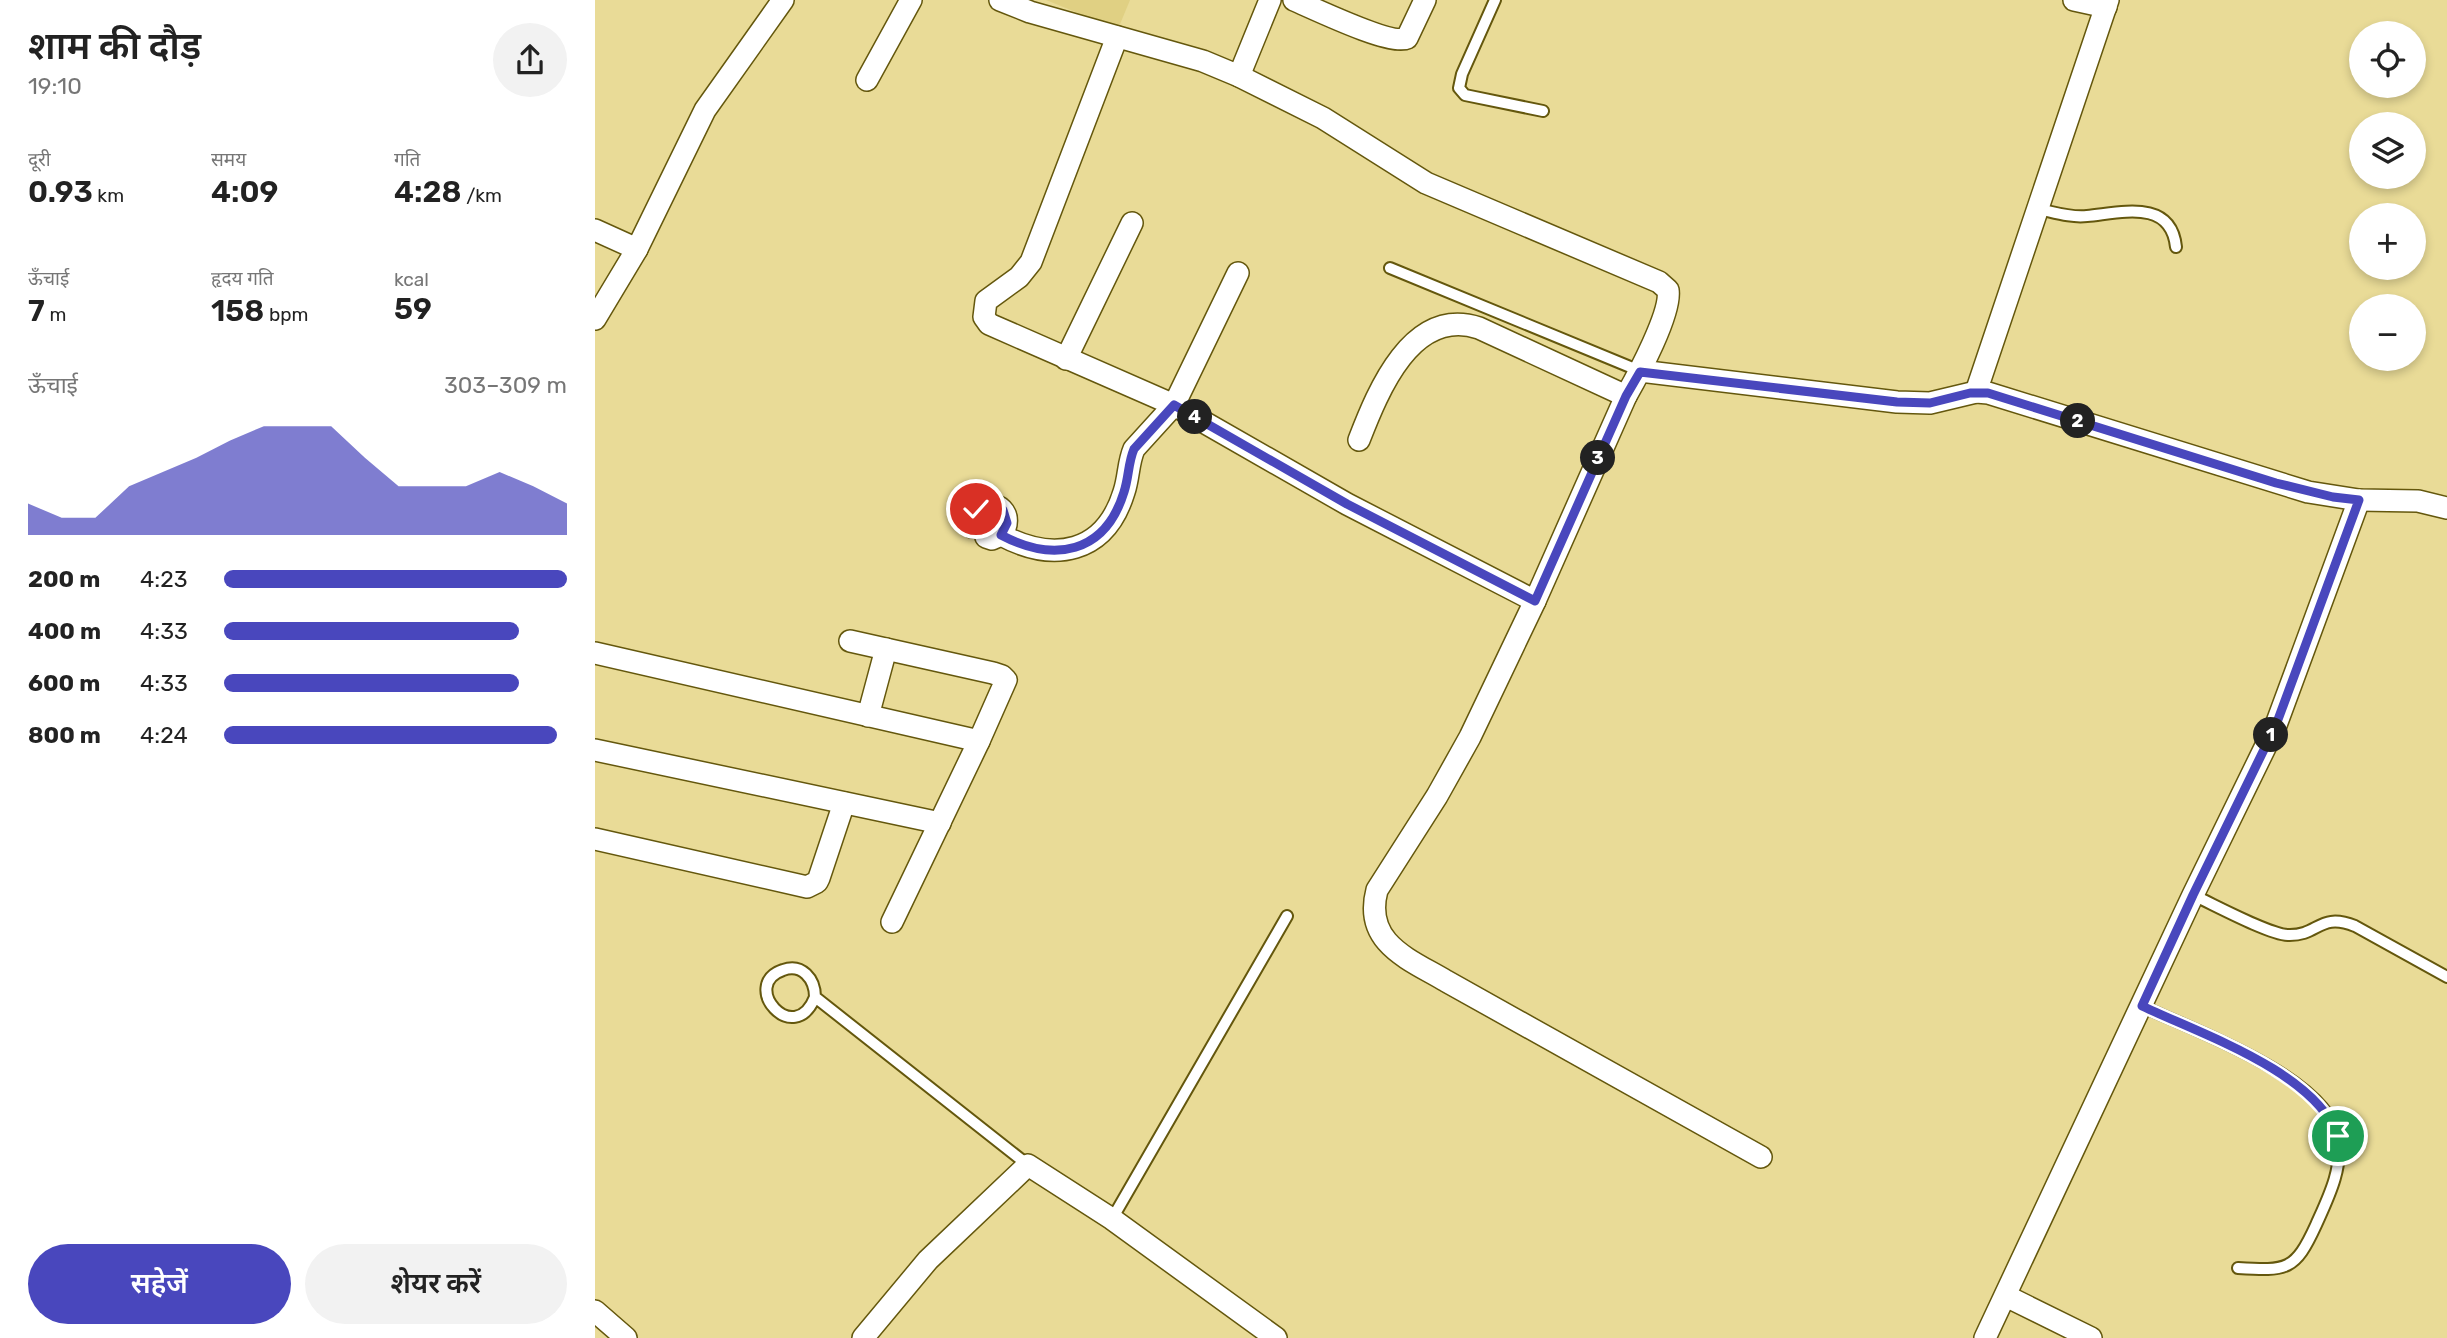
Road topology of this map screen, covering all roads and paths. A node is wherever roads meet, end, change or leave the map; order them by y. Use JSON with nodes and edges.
{"nodes":[{"id":1,"x":783,"y":0,"type":"edge"},
{"id":2,"x":911,"y":0,"type":"edge"},
{"id":3,"x":1000,"y":0,"type":"edge"},
{"id":4,"x":1270,"y":0,"type":"edge"},
{"id":5,"x":1294,"y":0,"type":"edge"},
{"id":6,"x":1425,"y":0,"type":"edge"},
{"id":7,"x":1495,"y":0,"type":"edge"},
{"id":8,"x":2074,"y":0,"type":"edge"},
{"id":9,"x":2107,"y":3,"type":"edge"},
{"id":10,"x":1117,"y":37,"type":"junction"},
{"id":11,"x":1239,"y":76,"type":"junction"},
{"id":12,"x":867,"y":80,"type":"dead end"},
{"id":13,"x":1543,"y":111,"type":"dead end"},
{"id":14,"x":2038,"y":209,"type":"junction"},
{"id":15,"x":1132,"y":223,"type":"dead end"},
{"id":16,"x":595,"y":230,"type":"edge"},
{"id":17,"x":2176,"y":247,"type":"dead end"},
{"id":18,"x":637,"y":249,"type":"junction"},
{"id":19,"x":1390,"y":268,"type":"dead end"},
{"id":20,"x":1238,"y":273,"type":"dead end"},
{"id":21,"x":595,"y":319,"type":"edge"},
{"id":22,"x":1066,"y":359,"type":"junction"},
{"id":23,"x":1640,"y":372,"type":"junction"},
{"id":24,"x":1976,"y":392,"type":"junction"},
{"id":25,"x":1626,"y":396,"type":"junction"},
{"id":26,"x":1174,"y":405,"type":"junction"},
{"id":27,"x":1359,"y":440,"type":"dead end"},
{"id":28,"x":2359,"y":500,"type":"junction"},
{"id":29,"x":2447,"y":508,"type":"edge"},
{"id":30,"x":986,"y":533,"type":"dead end"},
{"id":31,"x":1535,"y":601,"type":"junction"},
{"id":32,"x":850,"y":641,"type":"dead end"},
{"id":33,"x":886,"y":649,"type":"junction"},
{"id":34,"x":595,"y":653,"type":"edge"},
{"id":35,"x":868,"y":716,"type":"junction"},
{"id":36,"x":979,"y":741,"type":"junction"},
{"id":37,"x":595,"y":750,"type":"edge"},
{"id":38,"x":844,"y":803,"type":"junction"},
{"id":39,"x":940,"y":823,"type":"junction"},
{"id":40,"x":595,"y":839,"type":"edge"},
{"id":41,"x":2193,"y":895,"type":"junction"},
{"id":42,"x":1287,"y":916,"type":"dead end"},
{"id":43,"x":893,"y":922,"type":"dead end"},
{"id":44,"x":2447,"y":977,"type":"edge"},
{"id":45,"x":815,"y":996,"type":"junction"},
{"id":46,"x":2142,"y":1006,"type":"junction"},
{"id":47,"x":1761,"y":1157,"type":"dead end"},
{"id":48,"x":1028,"y":1165,"type":"junction"},
{"id":49,"x":1112,"y":1219,"type":"junction"},
{"id":50,"x":2238,"y":1268,"type":"dead end"},
{"id":51,"x":2006,"y":1296,"type":"junction"},
{"id":52,"x":595,"y":1311,"type":"edge"},
{"id":53,"x":626,"y":1338,"type":"edge"},
{"id":54,"x":863,"y":1338,"type":"edge"},
{"id":55,"x":1276,"y":1338,"type":"edge"},
{"id":56,"x":1985,"y":1338,"type":"edge"},
{"id":57,"x":2091,"y":1338,"type":"edge"}],
"edges":[{"from":1,"to":18,"type":"street"},
{"from":2,"to":12,"type":"street"},
{"from":3,"to":10,"type":"street"},
{"from":4,"to":11,"type":"street"},
{"from":5,"to":6,"type":"street"},
{"from":7,"to":13,"type":"lane"},
{"from":8,"to":9,"type":"street"},
{"from":9,"to":14,"type":"street"},
{"from":10,"to":11,"type":"street"},
{"from":10,"to":22,"type":"street"},
{"from":11,"to":23,"type":"street"},
{"from":14,"to":17,"type":"lane"},
{"from":14,"to":24,"type":"street"},
{"from":15,"to":22,"type":"street"},
{"from":16,"to":18,"type":"street"},
{"from":18,"to":21,"type":"street"},
{"from":19,"to":23,"type":"lane"},
{"from":20,"to":26,"type":"street"},
{"from":22,"to":26,"type":"street"},
{"from":23,"to":24,"type":"street"},
{"from":23,"to":25,"type":"street"},
{"from":24,"to":28,"type":"street"},
{"from":25,"to":27,"type":"street"},
{"from":25,"to":31,"type":"street"},
{"from":26,"to":30,"type":"street"},
{"from":26,"to":31,"type":"street"},
{"from":28,"to":29,"type":"street"},
{"from":28,"to":41,"type":"street"},
{"from":31,"to":47,"type":"street"},
{"from":32,"to":33,"type":"street"},
{"from":33,"to":35,"type":"street"},
{"from":33,"to":36,"type":"street"},
{"from":34,"to":35,"type":"street"},
{"from":35,"to":36,"type":"street"},
{"from":36,"to":39,"type":"street"},
{"from":37,"to":38,"type":"street"},
{"from":38,"to":39,"type":"street"},
{"from":38,"to":40,"type":"street"},
{"from":39,"to":43,"type":"street"},
{"from":41,"to":44,"type":"lane"},
{"from":41,"to":46,"type":"street"},
{"from":42,"to":49,"type":"lane"},
{"from":45,"to":45,"type":"lane"},
{"from":45,"to":48,"type":"lane"},
{"from":46,"to":50,"type":"lane"},
{"from":46,"to":51,"type":"street"},
{"from":48,"to":49,"type":"street"},
{"from":48,"to":54,"type":"street"},
{"from":49,"to":55,"type":"street"},
{"from":51,"to":56,"type":"street"},
{"from":51,"to":57,"type":"street"},
{"from":52,"to":53,"type":"street"}]}
